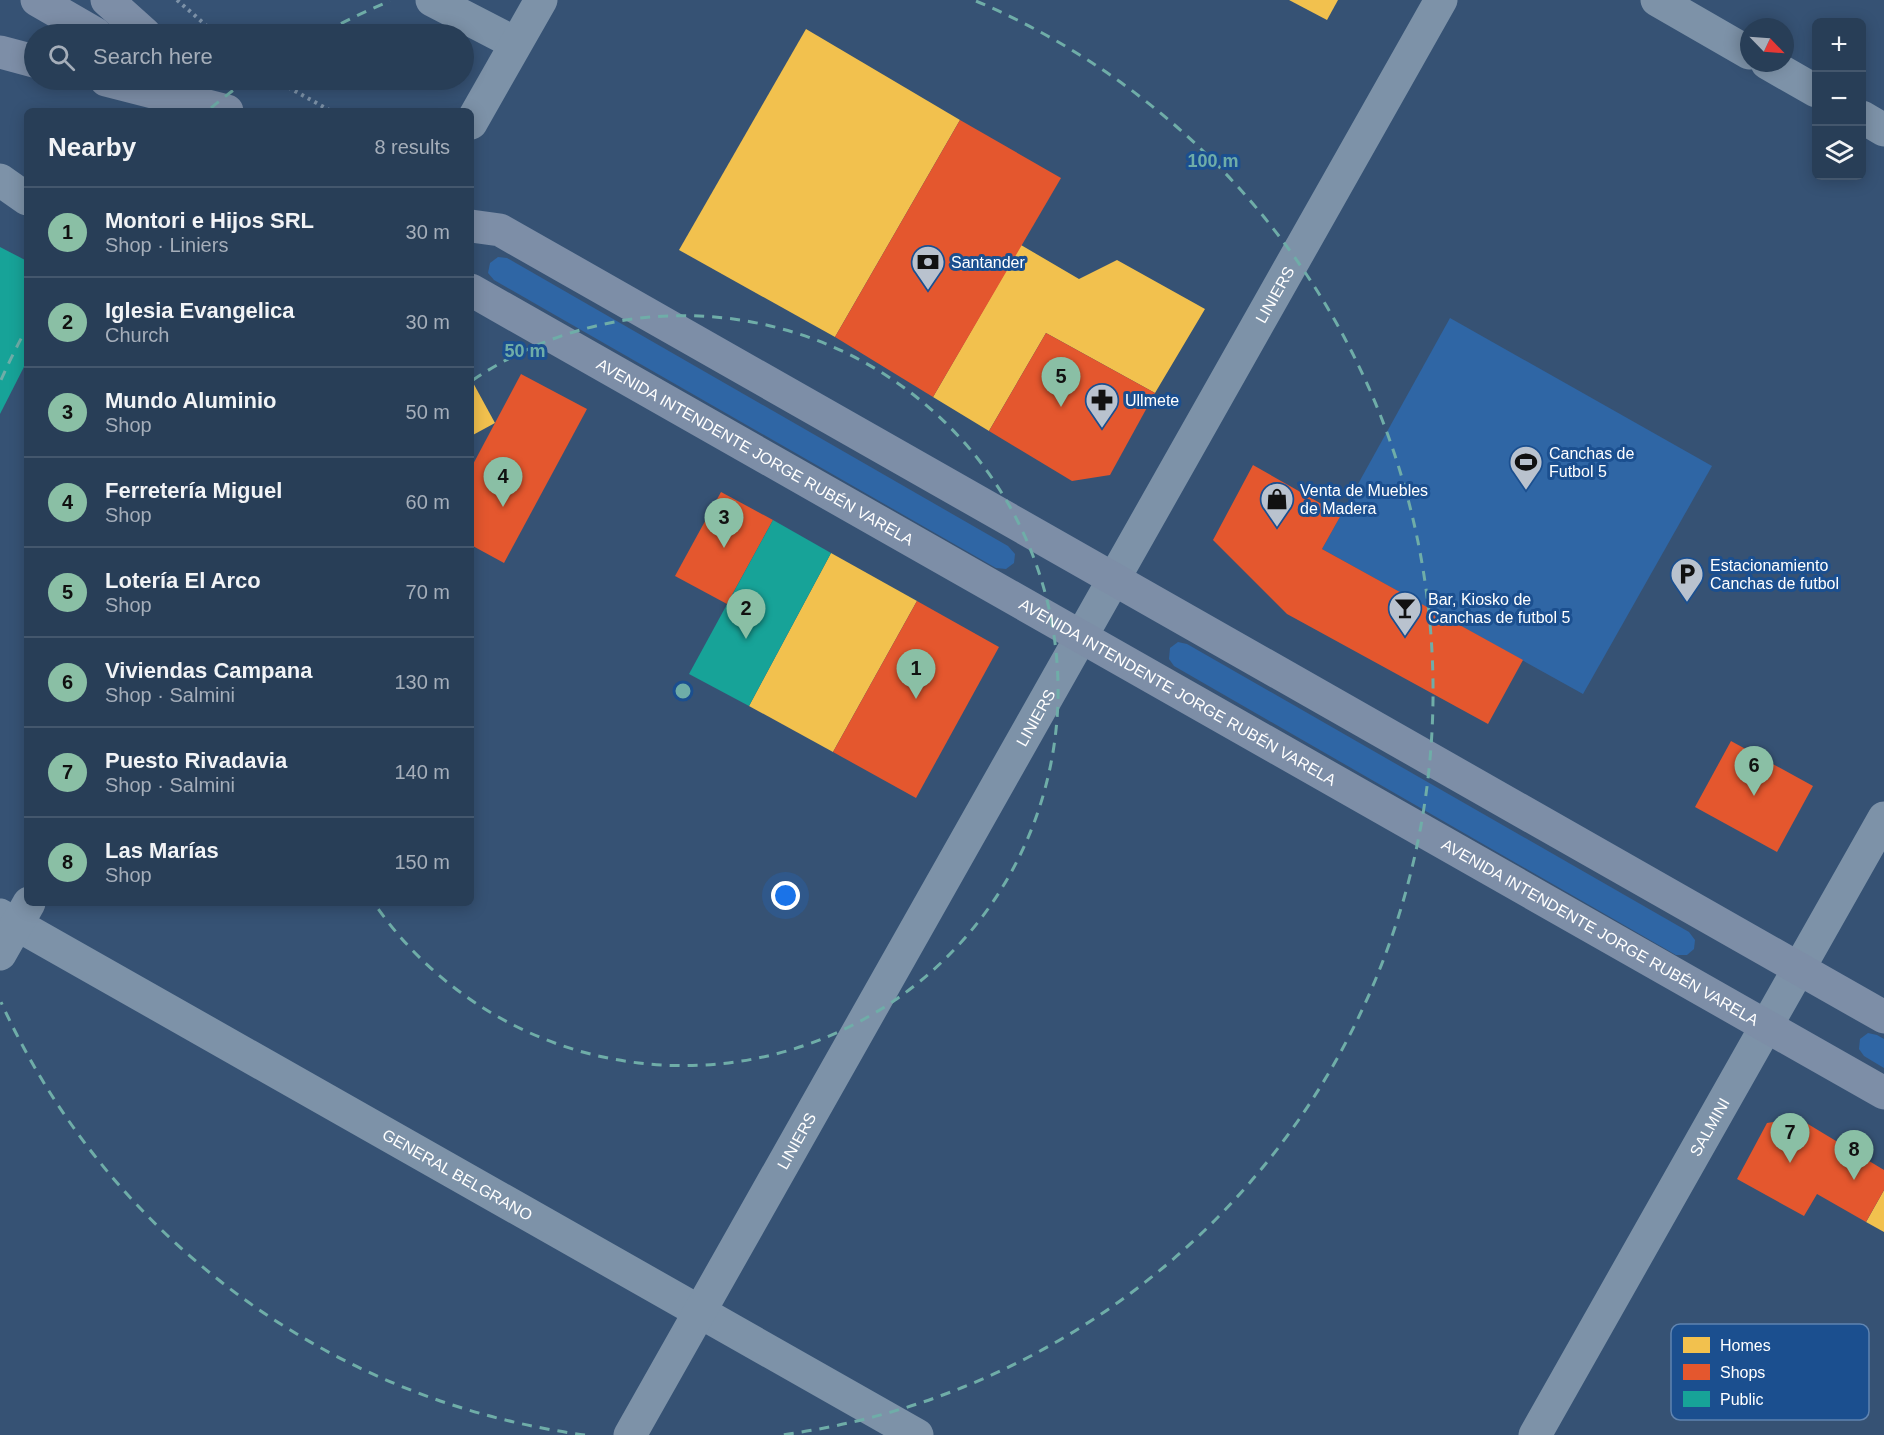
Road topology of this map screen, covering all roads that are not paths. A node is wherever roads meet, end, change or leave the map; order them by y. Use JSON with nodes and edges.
{"nodes":[{"id":1,"x":37,"y":0,"type":"edge"},
{"id":2,"x":107,"y":0,"type":"edge"},
{"id":3,"x":432,"y":0,"type":"edge"},
{"id":4,"x":541,"y":0,"type":"edge"},
{"id":5,"x":1441,"y":0,"type":"edge"},
{"id":6,"x":1657,"y":0,"type":"edge"},
{"id":7,"x":79,"y":24,"type":"edge"},
{"id":8,"x":133,"y":24,"type":"edge"},
{"id":9,"x":516,"y":44,"type":"junction"},
{"id":10,"x":1740,"y":48,"type":"edge"},
{"id":11,"x":0,"y":52,"type":"edge"},
{"id":12,"x":24,"y":58,"type":"edge"},
{"id":13,"x":1783,"y":72,"type":"edge"},
{"id":14,"x":1812,"y":89,"type":"edge"},
{"id":15,"x":145,"y":90,"type":"edge"},
{"id":16,"x":190,"y":90,"type":"edge"},
{"id":17,"x":204,"y":90,"type":"edge"},
{"id":18,"x":215,"y":108,"type":"edge"},
{"id":19,"x":222,"y":108,"type":"edge"},
{"id":20,"x":224,"y":108,"type":"edge"},
{"id":21,"x":474,"y":118,"type":"edge"},
{"id":22,"x":0,"y":180,"type":"edge"},
{"id":23,"x":24,"y":198,"type":"edge"},
{"id":24,"x":474,"y":226,"type":"edge"},
{"id":25,"x":474,"y":292,"type":"edge"},
{"id":26,"x":1114,"y":579,"type":"junction"},
{"id":27,"x":1081,"y":637,"type":"junction"},
{"id":28,"x":1884,"y":818,"type":"edge"},
{"id":29,"x":15,"y":914,"type":"edge"},
{"id":30,"x":0,"y":954,"type":"edge"},
{"id":31,"x":1799,"y":969,"type":"junction"},
{"id":32,"x":1884,"y":1017,"type":"edge"},
{"id":33,"x":1766,"y":1027,"type":"junction"},
{"id":34,"x":1884,"y":1093,"type":"edge"},
{"id":35,"x":700,"y":1312,"type":"junction"},
{"id":36,"x":630,"y":1435,"type":"edge"},
{"id":37,"x":917,"y":1435,"type":"edge"},
{"id":38,"x":1535,"y":1435,"type":"edge"}],
"edges":[{"from":1,"to":7,"type":"main road"},
{"from":2,"to":8,"type":"main road"},
{"from":3,"to":9,"type":"street"},
{"from":4,"to":9,"type":"street"},
{"from":5,"to":26,"type":"street","name":"LINIERS"},
{"from":6,"to":10,"type":"street"},
{"from":9,"to":21,"type":"street"},
{"from":11,"to":12,"type":"main road"},
{"from":13,"to":14,"type":"street"},
{"from":15,"to":18,"type":"main road"},
{"from":16,"to":19,"type":"main road"},
{"from":17,"to":20,"type":"main road"},
{"from":22,"to":23,"type":"street"},
{"from":24,"to":26,"type":"main road"},
{"from":25,"to":27,"type":"main road","name":"AVENIDA INTENDENTE JORGE RUBÉN VARELA"},
{"from":26,"to":27,"type":"street","name":"LINIERS"},
{"from":26,"to":31,"type":"main road"},
{"from":27,"to":33,"type":"main road","name":"AVENIDA INTENDENTE JORGE RUBÉN VARELA"},
{"from":27,"to":35,"type":"street","name":"LINIERS"},
{"from":28,"to":31,"type":"street","name":"SALMINI"},
{"from":29,"to":30,"type":"street"},
{"from":29,"to":35,"type":"street","name":"GENERAL BELGRANO"},
{"from":31,"to":32,"type":"main road"},
{"from":31,"to":33,"type":"street","name":"SALMINI"},
{"from":33,"to":34,"type":"main road","name":"AVENIDA INTENDENTE JORGE RUBÉN VARELA"},
{"from":33,"to":38,"type":"street","name":"SALMINI"},
{"from":35,"to":36,"type":"street","name":"LINIERS"},
{"from":35,"to":37,"type":"street","name":"GENERAL BELGRANO"}]}
